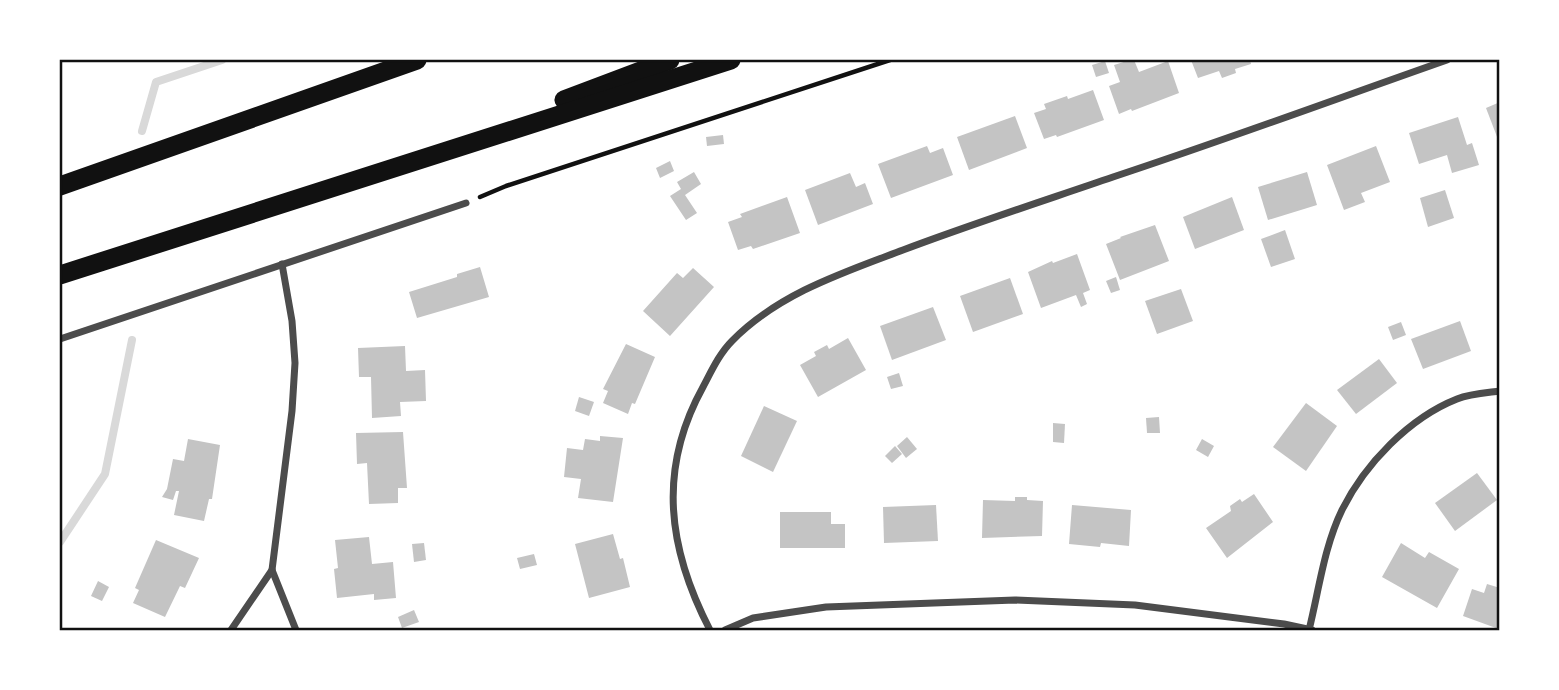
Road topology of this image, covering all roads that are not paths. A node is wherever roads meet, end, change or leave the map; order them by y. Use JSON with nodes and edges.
{"nodes":[{"id":1,"x":417,"y":60,"type":"edge"},
{"id":2,"x":670,"y":60,"type":"edge"},
{"id":3,"x":731,"y":60,"type":"edge"},
{"id":4,"x":1447,"y":60,"type":"edge"},
{"id":5,"x":360,"y":177,"type":"junction"},
{"id":6,"x":60,"y":186,"type":"edge"},
{"id":7,"x":466,"y":203,"type":"road end"},
{"id":8,"x":282,"y":264,"type":"junction"},
{"id":9,"x":60,"y":275,"type":"edge"},
{"id":10,"x":60,"y":339,"type":"edge"},
{"id":11,"x":1500,"y":391,"type":"edge"},
{"id":12,"x":272,"y":570,"type":"junction"},
{"id":13,"x":1310,"y":630,"type":"edge"},
{"id":14,"x":231,"y":631,"type":"edge"},
{"id":15,"x":296,"y":631,"type":"edge"},
{"id":16,"x":710,"y":631,"type":"edge"},
{"id":17,"x":725,"y":631,"type":"edge"}],
"edges":[{"from":1,"to":6,"type":"highway"},
{"from":2,"to":5,"type":"highway"},
{"from":3,"to":5,"type":"highway"},
{"from":4,"to":16,"type":"street"},
{"from":5,"to":9,"type":"highway"},
{"from":7,"to":8,"type":"street"},
{"from":8,"to":10,"type":"street"},
{"from":8,"to":12,"type":"street"},
{"from":11,"to":13,"type":"street"},
{"from":12,"to":14,"type":"street"},
{"from":12,"to":15,"type":"street"},
{"from":13,"to":17,"type":"street"}]}
